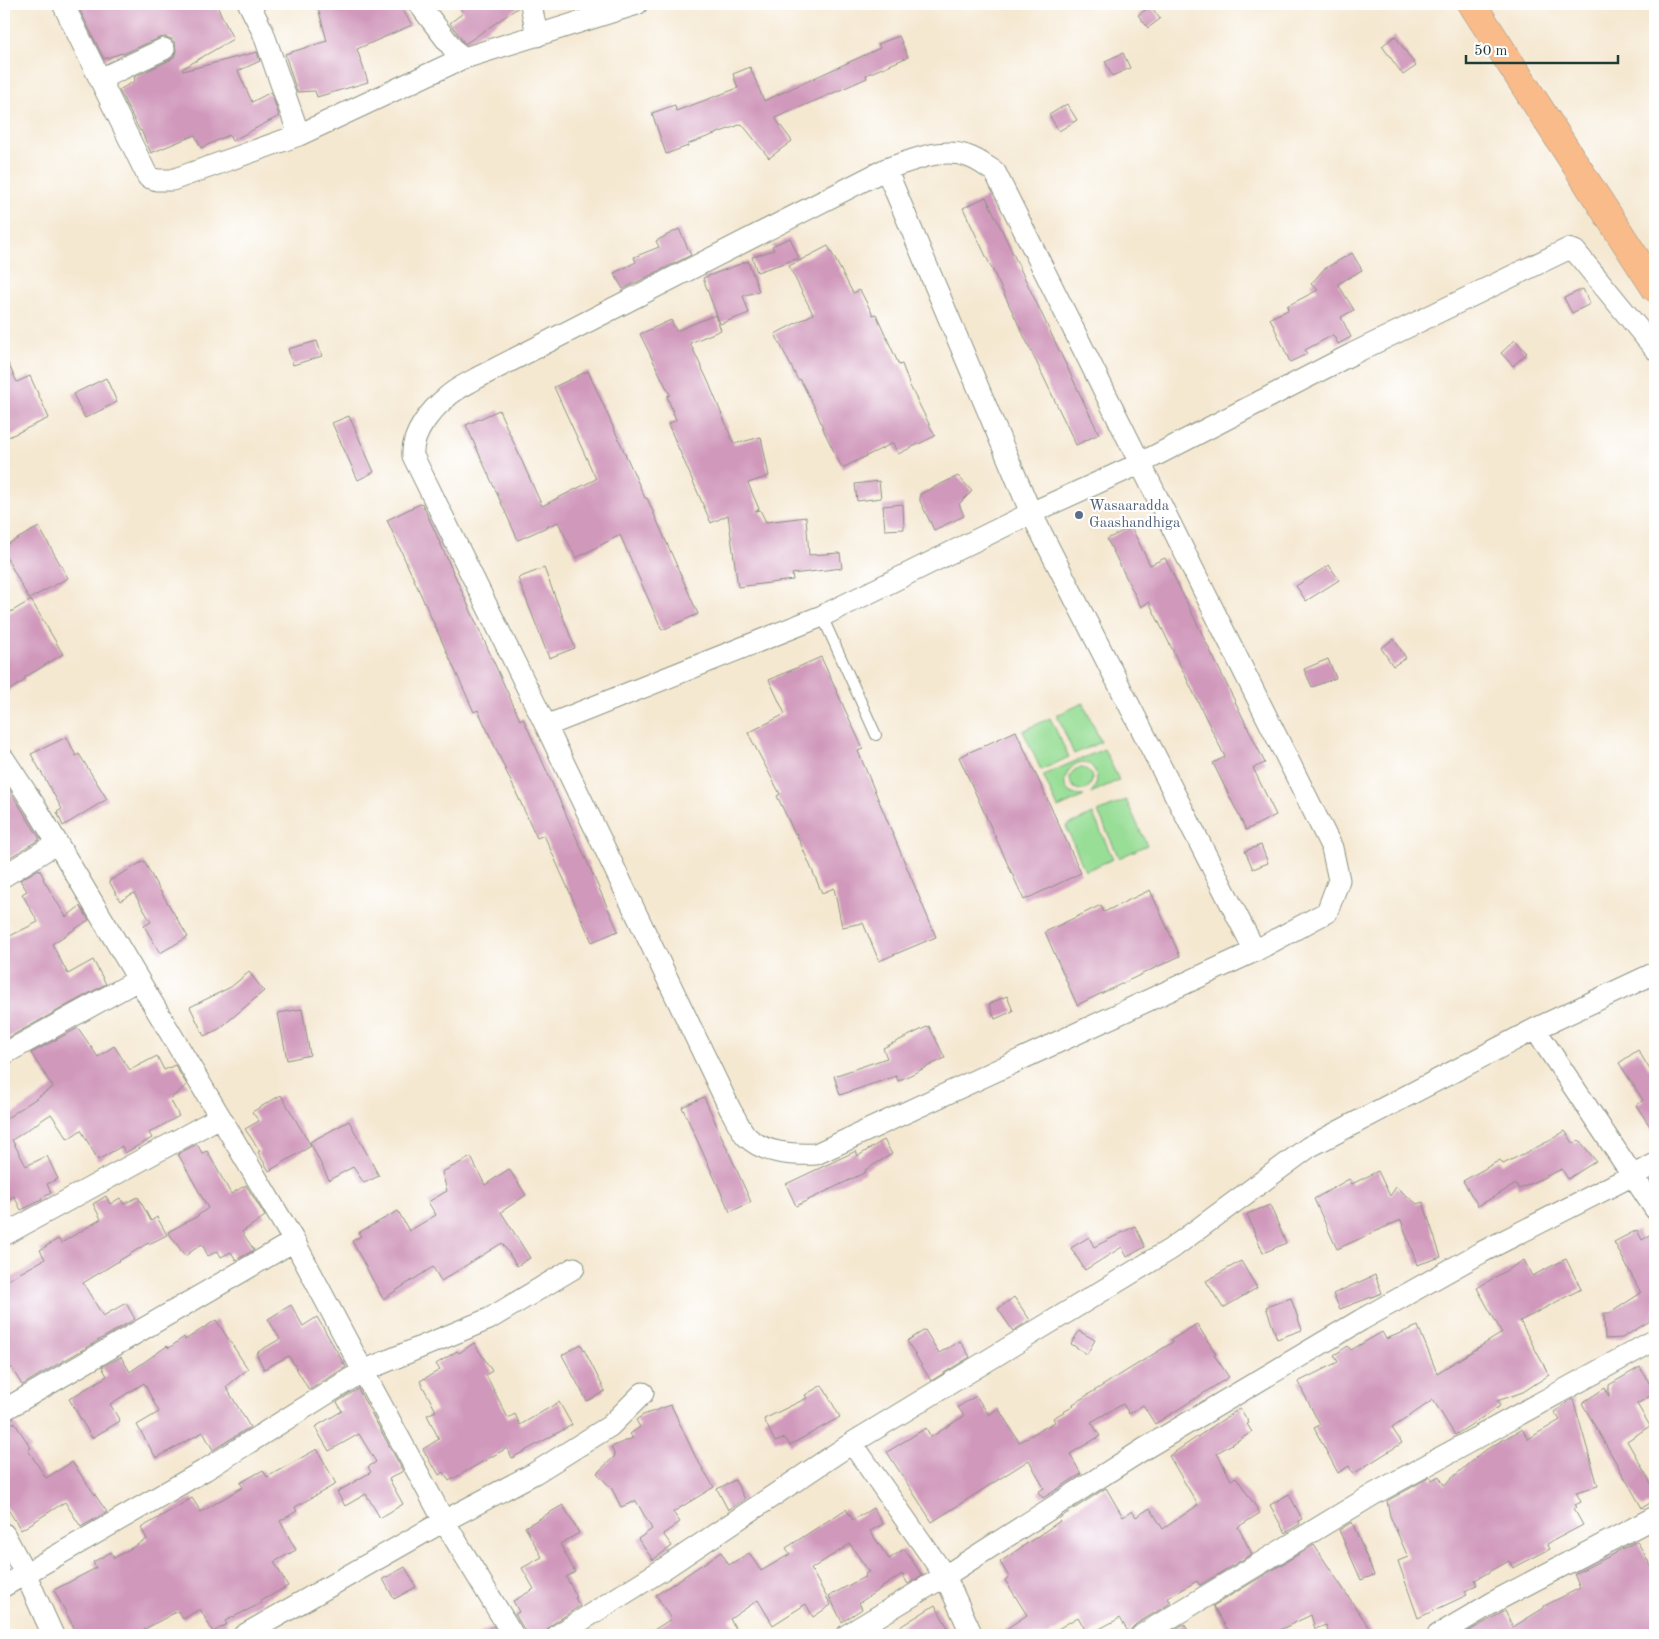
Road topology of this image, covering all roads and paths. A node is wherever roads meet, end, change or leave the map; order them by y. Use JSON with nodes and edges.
{"nodes":[{"id":1,"x":62,"y":4,"type":"edge"},
{"id":2,"x":249,"y":4,"type":"edge"},
{"id":3,"x":419,"y":4,"type":"edge"},
{"id":4,"x":531,"y":4,"type":"edge"},
{"id":5,"x":637,"y":4,"type":"edge"},
{"id":6,"x":1472,"y":4,"type":"edge"},
{"id":7,"x":538,"y":36,"type":"junction"},
{"id":8,"x":164,"y":49,"type":"dead end"},
{"id":9,"x":461,"y":59,"type":"junction"},
{"id":10,"x":100,"y":79,"type":"junction"},
{"id":11,"x":299,"y":135,"type":"junction"},
{"id":12,"x":886,"y":169,"type":"junction"},
{"id":13,"x":1655,"y":288,"type":"edge"},
{"id":14,"x":1655,"y":349,"type":"edge"},
{"id":15,"x":1141,"y":463,"type":"junction"},
{"id":16,"x":1031,"y":513,"type":"junction"},
{"id":17,"x":822,"y":616,"type":"junction"},
{"id":18,"x":546,"y":726,"type":"junction"},
{"id":19,"x":876,"y":735,"type":"dead end"},
{"id":20,"x":4,"y":759,"type":"edge"},
{"id":21,"x":57,"y":843,"type":"junction"},
{"id":22,"x":4,"y":876,"type":"edge"},
{"id":23,"x":1255,"y":951,"type":"junction"},
{"id":24,"x":1655,"y":972,"type":"edge"},
{"id":25,"x":138,"y":980,"type":"junction"},
{"id":26,"x":1535,"y":1029,"type":"junction"},
{"id":27,"x":4,"y":1054,"type":"edge"},
{"id":28,"x":220,"y":1117,"type":"junction"},
{"id":29,"x":1655,"y":1164,"type":"edge"},
{"id":30,"x":1634,"y":1174,"type":"junction"},
{"id":31,"x":1655,"y":1209,"type":"edge"},
{"id":32,"x":4,"y":1235,"type":"edge"},
{"id":33,"x":294,"y":1241,"type":"junction"},
{"id":34,"x":574,"y":1268,"type":"dead end"},
{"id":35,"x":1655,"y":1340,"type":"edge"},
{"id":36,"x":364,"y":1372,"type":"junction"},
{"id":37,"x":643,"y":1393,"type":"dead end"},
{"id":38,"x":4,"y":1410,"type":"edge"},
{"id":39,"x":852,"y":1443,"type":"junction"},
{"id":40,"x":1655,"y":1518,"type":"edge"},
{"id":41,"x":444,"y":1521,"type":"junction"},
{"id":42,"x":4,"y":1534,"type":"edge"},
{"id":43,"x":25,"y":1573,"type":"junction"},
{"id":44,"x":945,"y":1576,"type":"junction"},
{"id":45,"x":4,"y":1586,"type":"edge"},
{"id":46,"x":53,"y":1635,"type":"edge"},
{"id":47,"x":244,"y":1635,"type":"edge"},
{"id":48,"x":513,"y":1635,"type":"edge"},
{"id":49,"x":558,"y":1635,"type":"edge"},
{"id":50,"x":847,"y":1635,"type":"edge"},
{"id":51,"x":972,"y":1635,"type":"edge"},
{"id":52,"x":1142,"y":1635,"type":"edge"},
{"id":53,"x":1438,"y":1635,"type":"edge"}],
"edges":[{"from":1,"to":10,"type":"street"},
{"from":2,"to":11,"type":"street"},
{"from":3,"to":9,"type":"street"},
{"from":4,"to":7,"type":"street"},
{"from":5,"to":7,"type":"street"},
{"from":6,"to":13,"type":"main road"},
{"from":7,"to":9,"type":"street"},
{"from":8,"to":10,"type":"street"},
{"from":9,"to":11,"type":"street"},
{"from":10,"to":11,"type":"street"},
{"from":12,"to":15,"type":"street"},
{"from":12,"to":16,"type":"street"},
{"from":12,"to":18,"type":"street"},
{"from":14,"to":15,"type":"street"},
{"from":15,"to":16,"type":"street"},
{"from":15,"to":23,"type":"street"},
{"from":16,"to":17,"type":"street"},
{"from":16,"to":23,"type":"street"},
{"from":17,"to":18,"type":"street"},
{"from":17,"to":19,"type":"lane"},
{"from":18,"to":23,"type":"street"},
{"from":20,"to":21,"type":"street"},
{"from":21,"to":22,"type":"street"},
{"from":21,"to":25,"type":"street"},
{"from":24,"to":26,"type":"street"},
{"from":25,"to":27,"type":"street"},
{"from":25,"to":28,"type":"street"},
{"from":26,"to":30,"type":"street"},
{"from":26,"to":39,"type":"street"},
{"from":28,"to":32,"type":"street"},
{"from":28,"to":33,"type":"street"},
{"from":29,"to":30,"type":"street"},
{"from":30,"to":31,"type":"street"},
{"from":30,"to":44,"type":"street"},
{"from":33,"to":36,"type":"street"},
{"from":33,"to":38,"type":"street"},
{"from":34,"to":36,"type":"street"},
{"from":35,"to":52,"type":"street"},
{"from":36,"to":41,"type":"street"},
{"from":36,"to":43,"type":"street"},
{"from":37,"to":41,"type":"street"},
{"from":39,"to":44,"type":"street"},
{"from":39,"to":49,"type":"street"},
{"from":40,"to":53,"type":"street"},
{"from":41,"to":47,"type":"street"},
{"from":41,"to":48,"type":"street"},
{"from":42,"to":43,"type":"street"},
{"from":43,"to":45,"type":"street"},
{"from":43,"to":46,"type":"street"},
{"from":44,"to":50,"type":"street"},
{"from":44,"to":51,"type":"street"}]}
